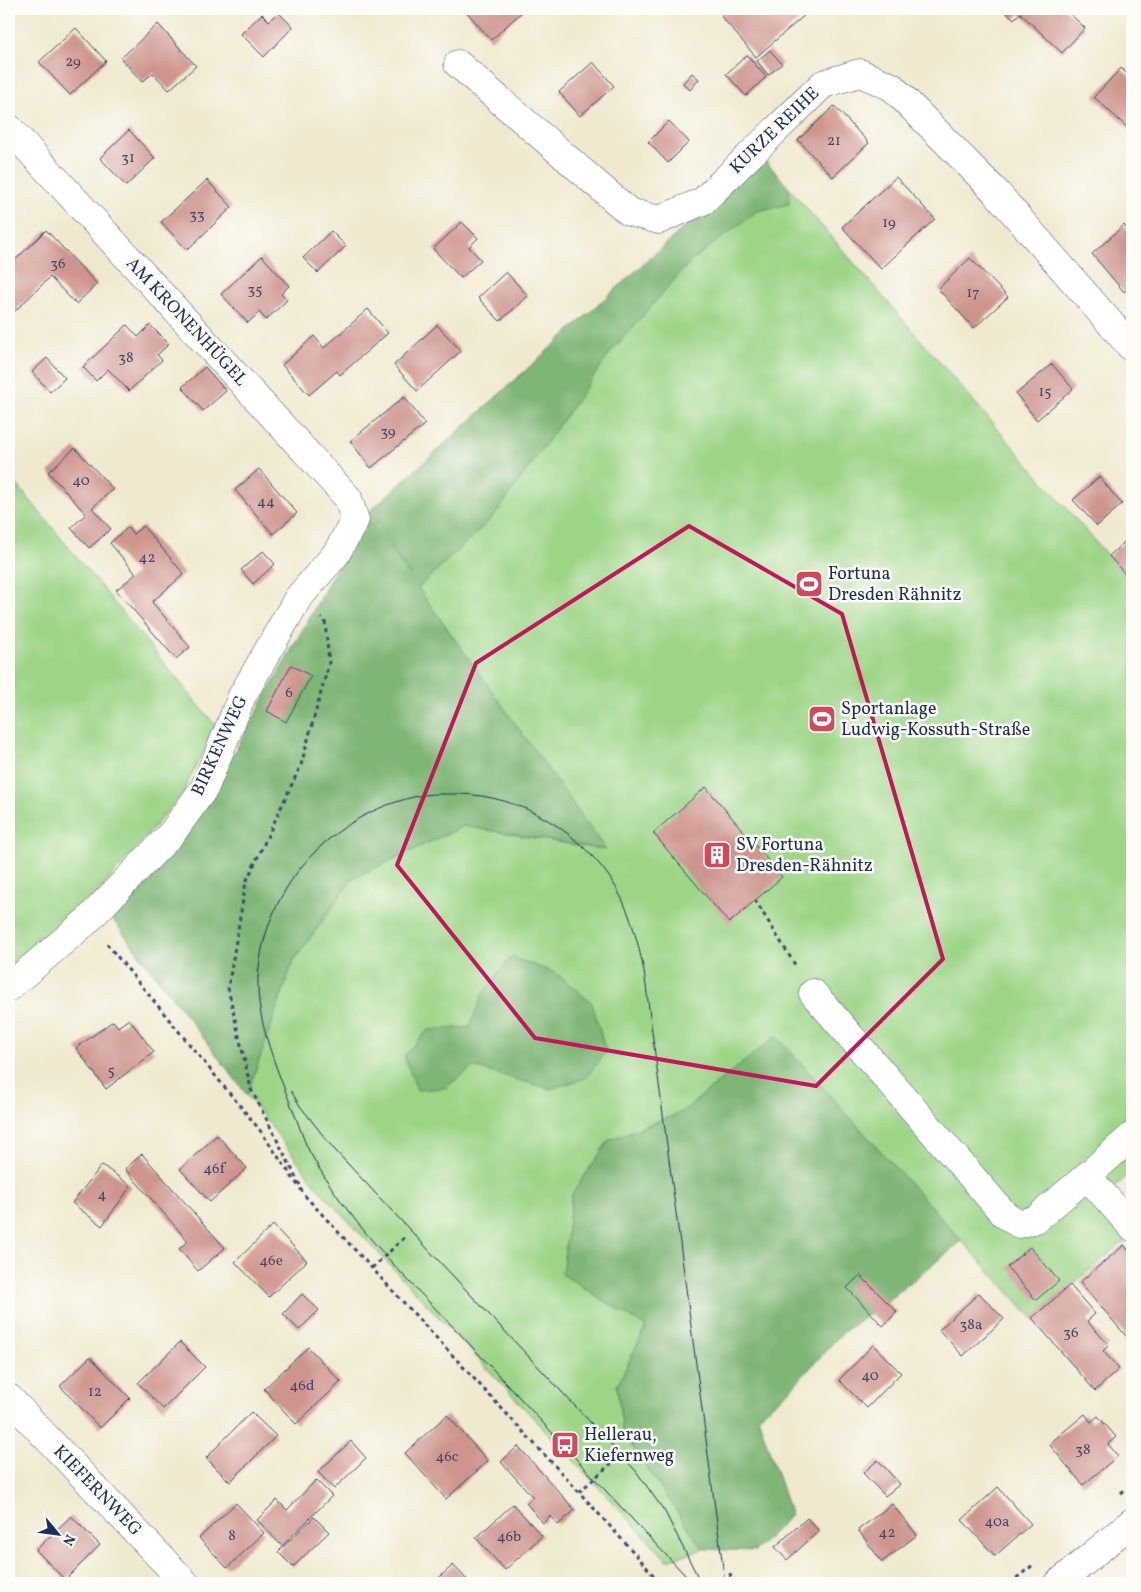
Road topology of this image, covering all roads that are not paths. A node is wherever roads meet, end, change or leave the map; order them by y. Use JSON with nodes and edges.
{"nodes":[{"id":1,"x":458,"y":64,"type":"dead end"},
{"id":2,"x":9,"y":128,"type":"edge"},
{"id":3,"x":1132,"y":348,"type":"edge"},
{"id":4,"x":355,"y":520,"type":"joint"},
{"id":5,"x":9,"y":986,"type":"edge"},
{"id":6,"x":813,"y":993,"type":"road end"},
{"id":7,"x":1132,"y":1136,"type":"edge"},
{"id":8,"x":1087,"y":1176,"type":"junction"},
{"id":9,"x":1132,"y":1227,"type":"edge"},
{"id":10,"x":9,"y":1398,"type":"edge"},
{"id":11,"x":1132,"y":1522,"type":"edge"},
{"id":12,"x":185,"y":1583,"type":"edge"},
{"id":13,"x":1059,"y":1583,"type":"edge"}],
"edges":[{"from":1,"to":3,"type":"street","name":"KURZE REIHE"},
{"from":2,"to":4,"type":"street","name":"AM KRONENHÜGEL"},
{"from":4,"to":5,"type":"street","name":"BIRKENWEG"},
{"from":6,"to":8,"type":"street"},
{"from":7,"to":8,"type":"street"},
{"from":8,"to":9,"type":"street"},
{"from":10,"to":12,"type":"street","name":"KIEFERNWEG"},
{"from":11,"to":13,"type":"street"}]}
